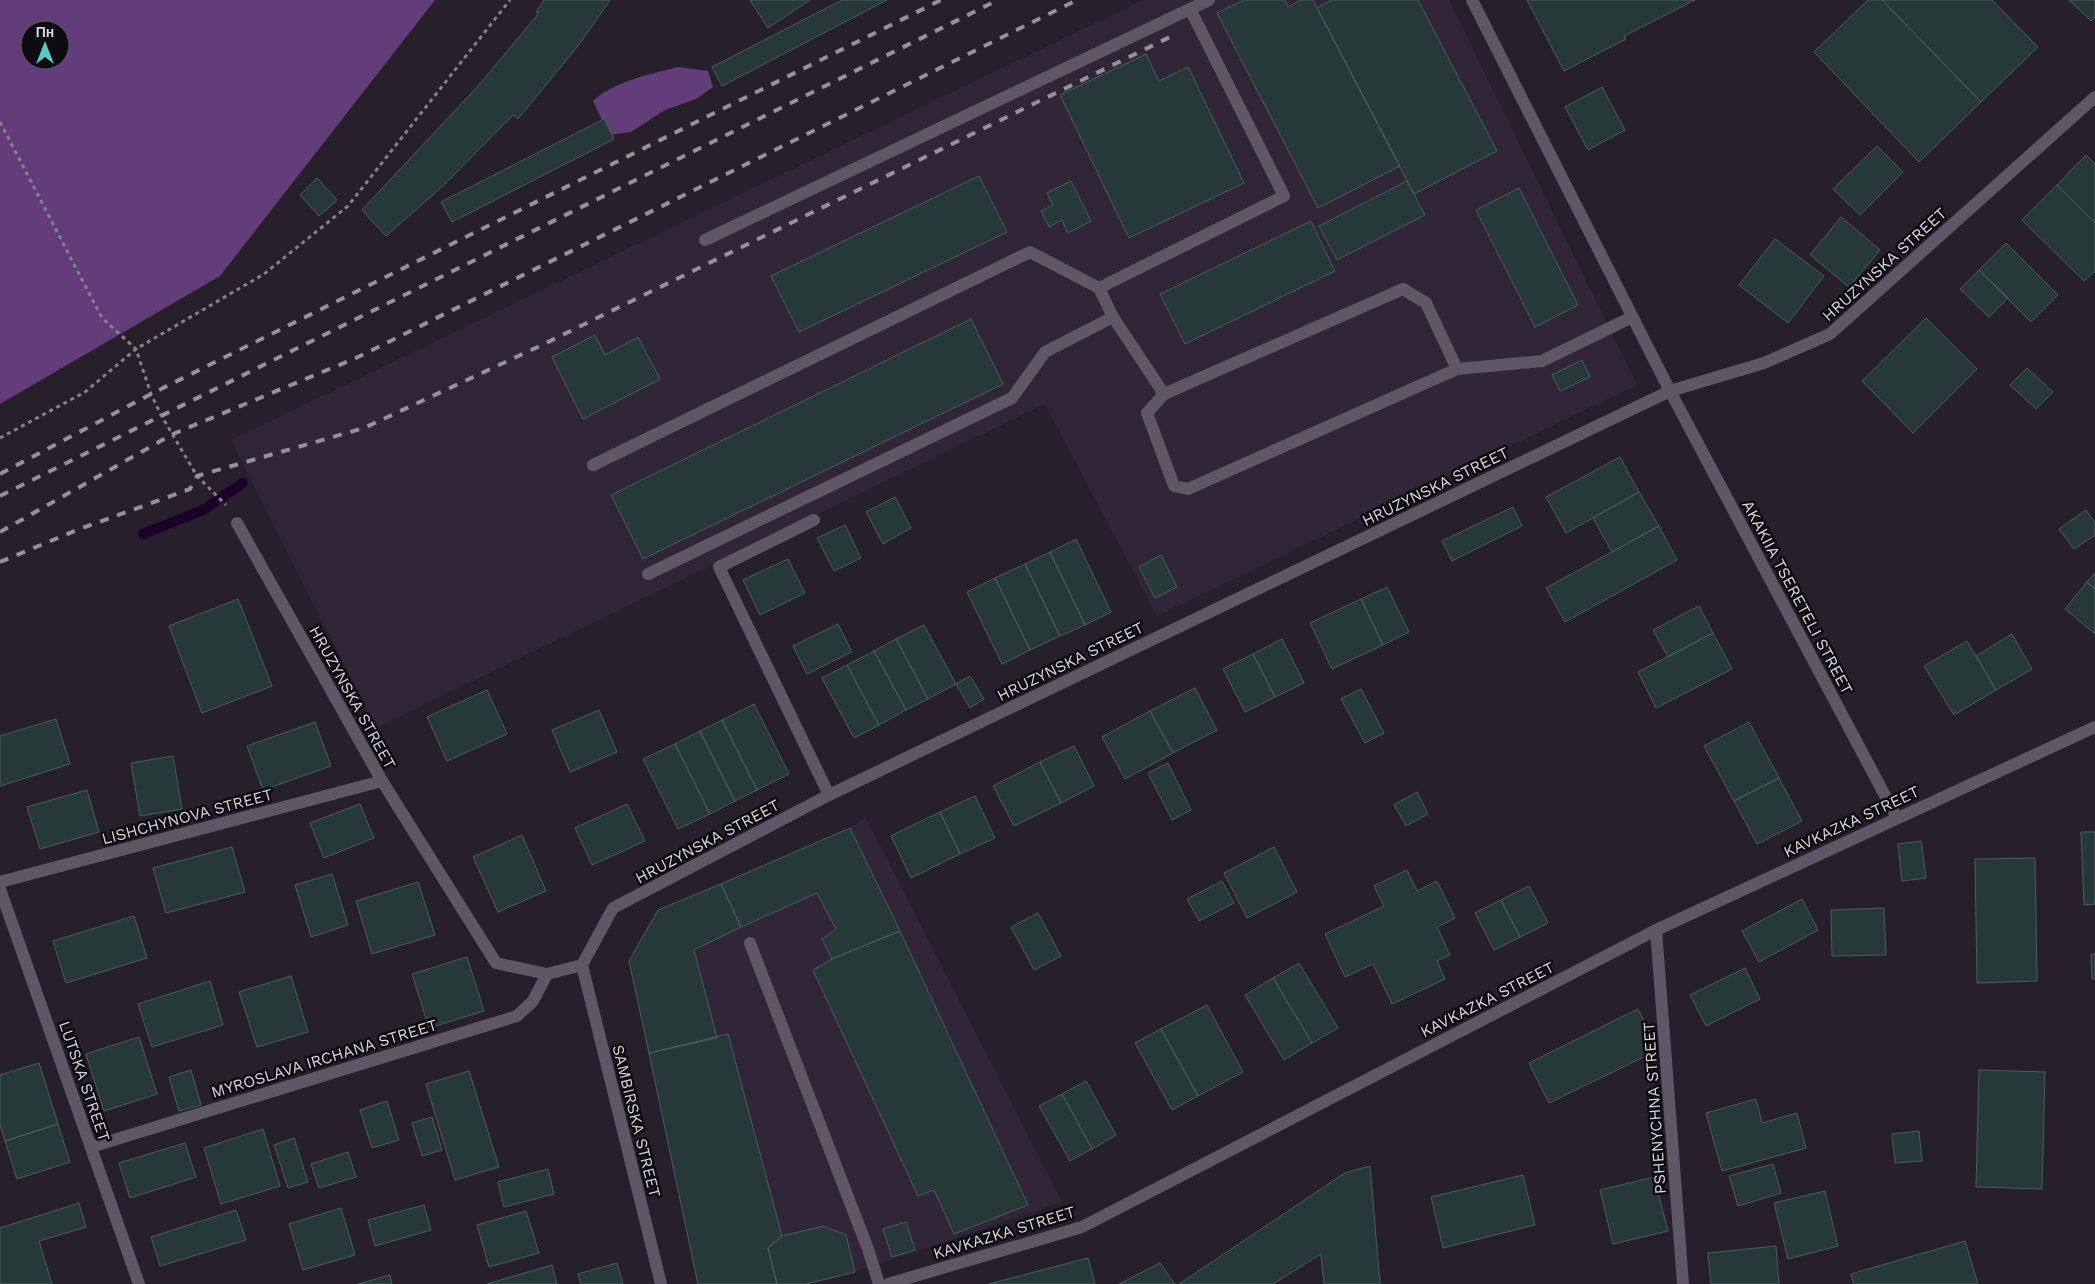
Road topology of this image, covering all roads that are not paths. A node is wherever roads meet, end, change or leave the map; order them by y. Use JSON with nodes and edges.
{"nodes":[{"id":1,"x":1208,"y":0,"type":"edge"},
{"id":2,"x":1472,"y":0,"type":"edge"},
{"id":3,"x":1190,"y":9,"type":"junction"},
{"id":4,"x":2095,"y":96,"type":"edge"},
{"id":5,"x":705,"y":240,"type":"dead end"},
{"id":6,"x":1099,"y":288,"type":"junction"},
{"id":7,"x":1113,"y":317,"type":"junction"},
{"id":8,"x":1632,"y":317,"type":"junction"},
{"id":9,"x":1456,"y":369,"type":"junction"},
{"id":10,"x":1670,"y":391,"type":"junction"},
{"id":11,"x":1164,"y":394,"type":"junction"},
{"id":12,"x":593,"y":465,"type":"dead end"},
{"id":13,"x":814,"y":520,"type":"dead end"},
{"id":14,"x":237,"y":523,"type":"dead end"},
{"id":15,"x":648,"y":574,"type":"dead end"},
{"id":16,"x":2095,"y":727,"type":"edge"},
{"id":17,"x":382,"y":781,"type":"junction"},
{"id":18,"x":829,"y":795,"type":"junction"},
{"id":19,"x":1897,"y":818,"type":"junction"},
{"id":20,"x":0,"y":882,"type":"edge"},
{"id":21,"x":0,"y":889,"type":"edge"},
{"id":22,"x":1656,"y":930,"type":"junction"},
{"id":23,"x":750,"y":943,"type":"dead end"},
{"id":24,"x":582,"y":965,"type":"junction"},
{"id":25,"x":547,"y":974,"type":"junction"},
{"id":26,"x":91,"y":1147,"type":"junction"},
{"id":27,"x":139,"y":1284,"type":"edge"},
{"id":28,"x":661,"y":1284,"type":"edge"},
{"id":29,"x":879,"y":1284,"type":"edge"},
{"id":30,"x":888,"y":1284,"type":"edge"},
{"id":31,"x":1683,"y":1284,"type":"edge"}],
"edges":[{"from":1,"to":3,"type":"street"},
{"from":2,"to":8,"type":"street","name":"AKAKIIA TSERETELI STREET"},
{"from":3,"to":5,"type":"street"},
{"from":3,"to":6,"type":"street"},
{"from":4,"to":10,"type":"street","name":"HRUZYNSKA STREET"},
{"from":6,"to":7,"type":"street"},
{"from":6,"to":12,"type":"street"},
{"from":7,"to":11,"type":"street"},
{"from":7,"to":15,"type":"street"},
{"from":8,"to":9,"type":"street"},
{"from":8,"to":10,"type":"street","name":"AKAKIIA TSERETELI STREET"},
{"from":9,"to":11,"type":"street"},
{"from":9,"to":11,"type":"street"},
{"from":10,"to":18,"type":"street","name":"HRUZYNSKA STREET"},
{"from":10,"to":19,"type":"street","name":"AKAKIIA TSERETELI STREET"},
{"from":13,"to":18,"type":"street"},
{"from":14,"to":17,"type":"street","name":"HRUZYNSKA STREET"},
{"from":16,"to":19,"type":"street","name":"KAVKAZKA STREET"},
{"from":17,"to":20,"type":"street","name":"LISHCHYNOVA STREET"},
{"from":17,"to":25,"type":"street","name":"HRUZYNSKA STREET"},
{"from":18,"to":24,"type":"street","name":"HRUZYNSKA STREET"},
{"from":19,"to":22,"type":"street","name":"KAVKAZKA STREET"},
{"from":21,"to":26,"type":"street","name":"LUTSKA STREET"},
{"from":22,"to":30,"type":"street","name":"KAVKAZKA STREET"},
{"from":22,"to":31,"type":"street","name":"PSHENYCHNA STREET"},
{"from":23,"to":29,"type":"street"},
{"from":24,"to":25,"type":"street","name":"HRUZYNSKA STREET"},
{"from":24,"to":28,"type":"street","name":"SAMBIRSKA STREET"},
{"from":25,"to":26,"type":"street","name":"MYROSLAVA IRCHANA STREET"},
{"from":26,"to":27,"type":"street","name":"LUTSKA STREET"}]}
